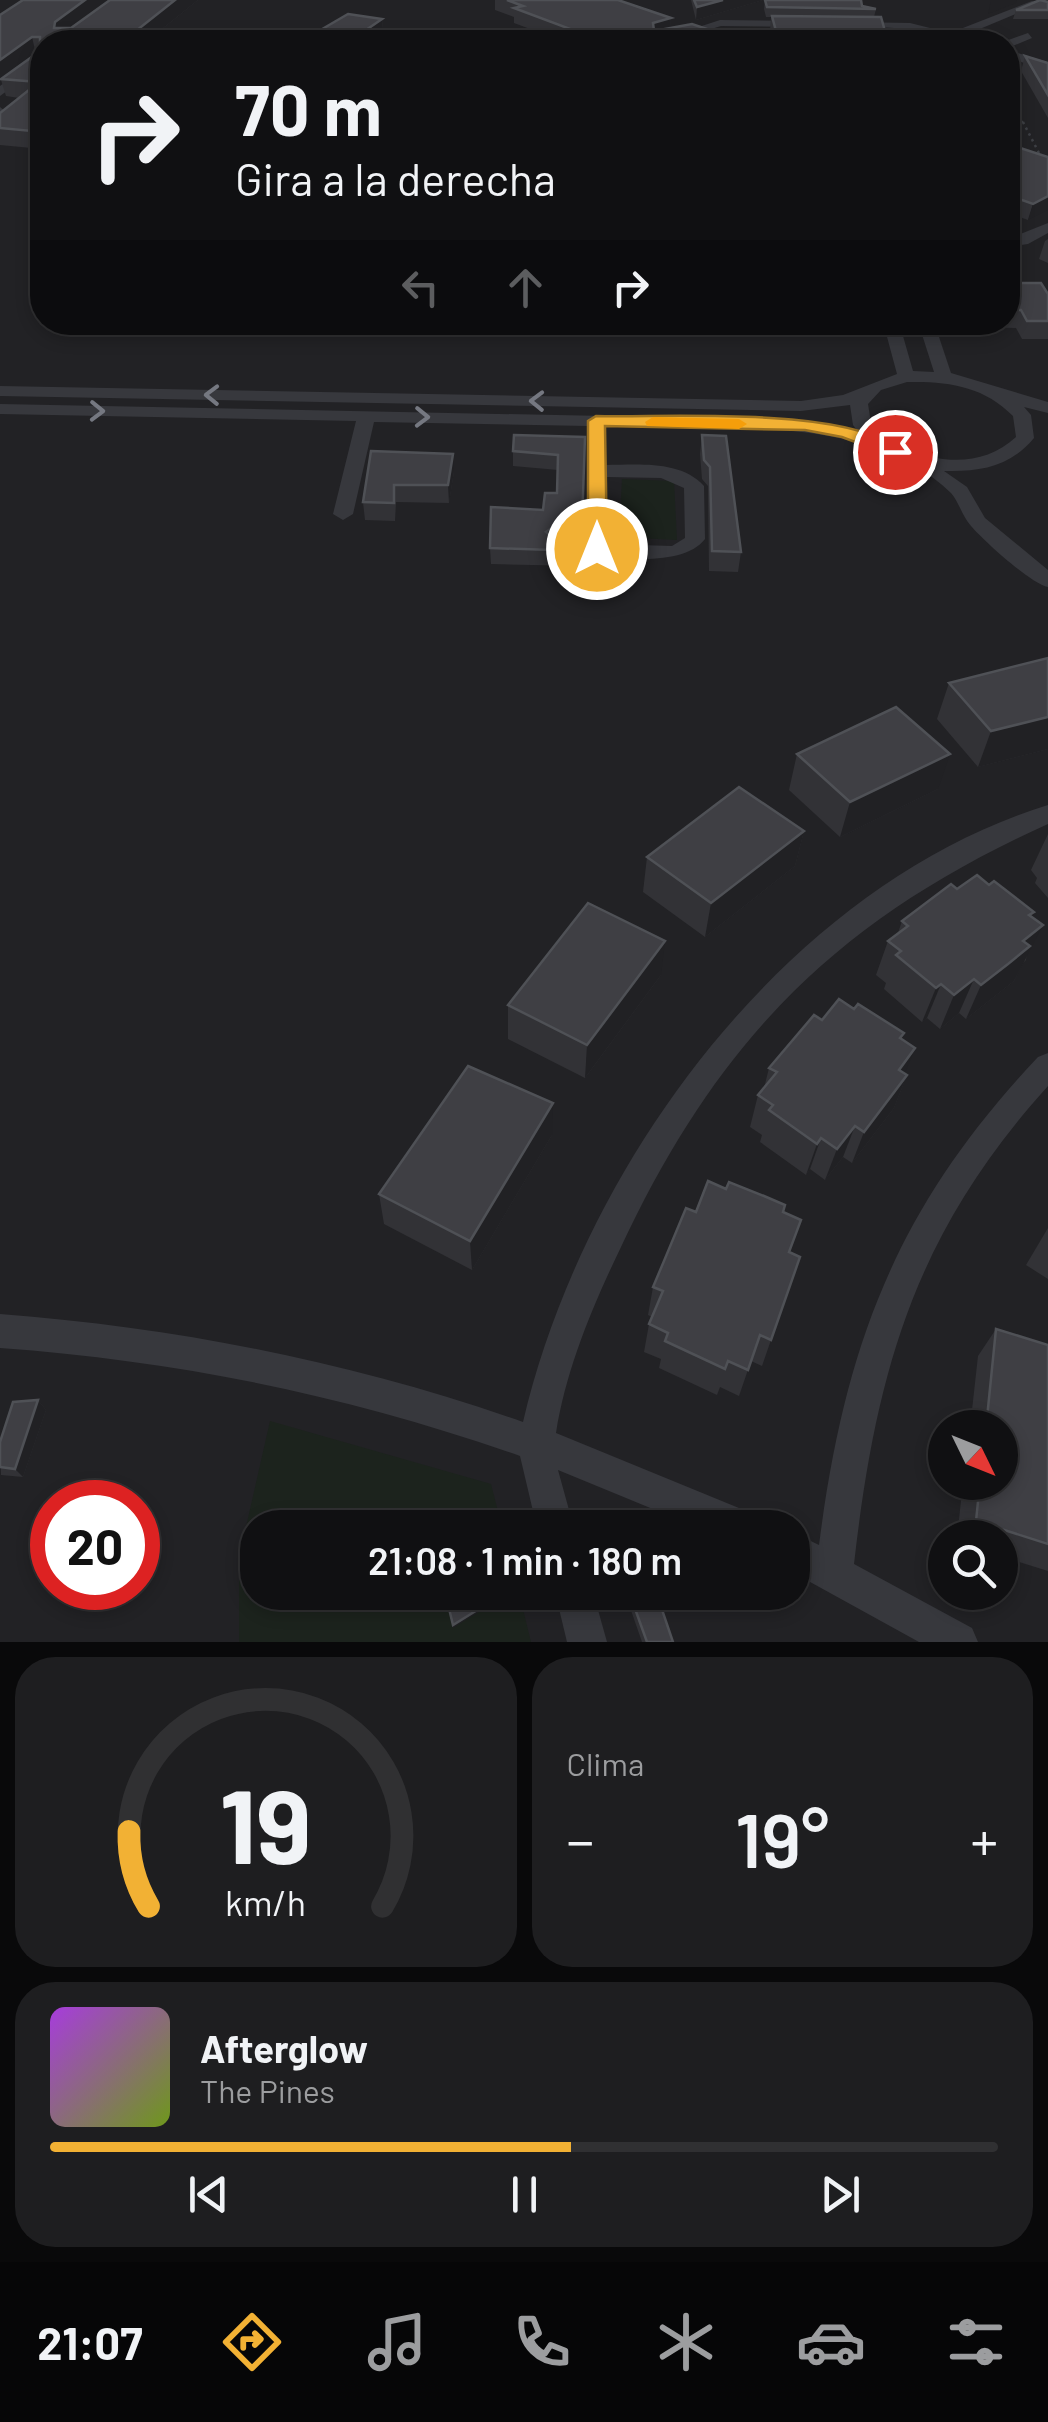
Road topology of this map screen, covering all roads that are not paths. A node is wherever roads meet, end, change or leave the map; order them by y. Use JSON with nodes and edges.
{"nodes":[{"id":1,"x":1036,"y":4,"type":"edge"},
{"id":2,"x":815,"y":24,"type":"edge"},
{"id":3,"x":834,"y":25,"type":"edge"},
{"id":4,"x":698,"y":30,"type":"edge"},
{"id":5,"x":925,"y":30,"type":"edge"},
{"id":6,"x":969,"y":30,"type":"edge"},
{"id":7,"x":1028,"y":36,"type":"dead end"},
{"id":8,"x":1020,"y":39,"type":"edge"},
{"id":9,"x":1020,"y":58,"type":"edge"},
{"id":10,"x":1048,"y":66,"type":"edge"},
{"id":11,"x":30,"y":69,"type":"edge"},
{"id":12,"x":0,"y":92,"type":"edge"},
{"id":13,"x":0,"y":111,"type":"edge"},
{"id":14,"x":0,"y":126,"type":"edge"},
{"id":15,"x":1048,"y":227,"type":"edge"},
{"id":16,"x":1020,"y":241,"type":"edge"},
{"id":17,"x":895,"y":335,"type":"edge"},
{"id":18,"x":930,"y":335,"type":"edge"},
{"id":19,"x":906,"y":377,"type":"junction"},
{"id":20,"x":944,"y":377,"type":"junction"},
{"id":21,"x":876,"y":386,"type":"junction"},
{"id":22,"x":0,"y":390,"type":"edge"},
{"id":23,"x":999,"y":394,"type":"junction"},
{"id":24,"x":0,"y":408,"type":"edge"},
{"id":25,"x":1048,"y":408,"type":"edge"},
{"id":26,"x":366,"y":416,"type":"junction"},
{"id":27,"x":596,"y":421,"type":"junction"},
{"id":28,"x":1048,"y":436,"type":"edge"},
{"id":29,"x":889,"y":448,"type":"junction"},
{"id":30,"x":1011,"y":452,"type":"junction"},
{"id":31,"x":597,"y":472,"type":"junction"},
{"id":32,"x":970,"y":502,"type":"junction"},
{"id":33,"x":343,"y":514,"type":"dead end"},
{"id":34,"x":558,"y":548,"type":"edge"},
{"id":35,"x":597,"y":549,"type":"junction"},
{"id":36,"x":1048,"y":581,"type":"edge"},
{"id":37,"x":1048,"y":814,"type":"edge"},
{"id":38,"x":1048,"y":1066,"type":"edge"},
{"id":39,"x":0,"y":1331,"type":"edge"},
{"id":40,"x":536,"y":1444,"type":"junction"},
{"id":41,"x":552,"y":1510,"type":"edge"},
{"id":42,"x":699,"y":1510,"type":"edge"},
{"id":43,"x":810,"y":1561,"type":"edge"},
{"id":44,"x":834,"y":1572,"type":"junction"},
{"id":45,"x":579,"y":1610,"type":"edge"},
{"id":46,"x":587,"y":1642,"type":"edge"},
{"id":47,"x":958,"y":1642,"type":"edge"}],
"edges":[{"from":1,"to":6,"type":"street"},
{"from":2,"to":4,"type":"street"},
{"from":3,"to":5,"type":"street"},
{"from":7,"to":8,"type":"street"},
{"from":9,"to":10,"type":"street"},
{"from":11,"to":12,"type":"street"},
{"from":13,"to":14,"type":"street"},
{"from":15,"to":16,"type":"street"},
{"from":17,"to":19,"type":"street"},
{"from":18,"to":20,"type":"street"},
{"from":19,"to":20,"type":"street"},
{"from":19,"to":21,"type":"street"},
{"from":20,"to":23,"type":"street"},
{"from":21,"to":22,"type":"street","one_way":true},
{"from":21,"to":29,"type":"street"},
{"from":23,"to":25,"type":"street"},
{"from":23,"to":30,"type":"street"},
{"from":24,"to":26,"type":"street","one_way":true},
{"from":26,"to":27,"type":"street","one_way":true},
{"from":26,"to":33,"type":"street"},
{"from":27,"to":29,"type":"street"},
{"from":27,"to":31,"type":"street"},
{"from":28,"to":30,"type":"street"},
{"from":29,"to":30,"type":"street"},
{"from":29,"to":32,"type":"street"},
{"from":30,"to":32,"type":"street"},
{"from":31,"to":35,"type":"street"},
{"from":31,"to":35,"type":"street"},
{"from":32,"to":36,"type":"street"},
{"from":34,"to":35,"type":"street"},
{"from":37,"to":40,"type":"street"},
{"from":38,"to":44,"type":"street"},
{"from":39,"to":40,"type":"street"},
{"from":40,"to":41,"type":"street"},
{"from":40,"to":42,"type":"street"},
{"from":43,"to":44,"type":"street"},
{"from":44,"to":47,"type":"street"},
{"from":45,"to":46,"type":"street"}]}
